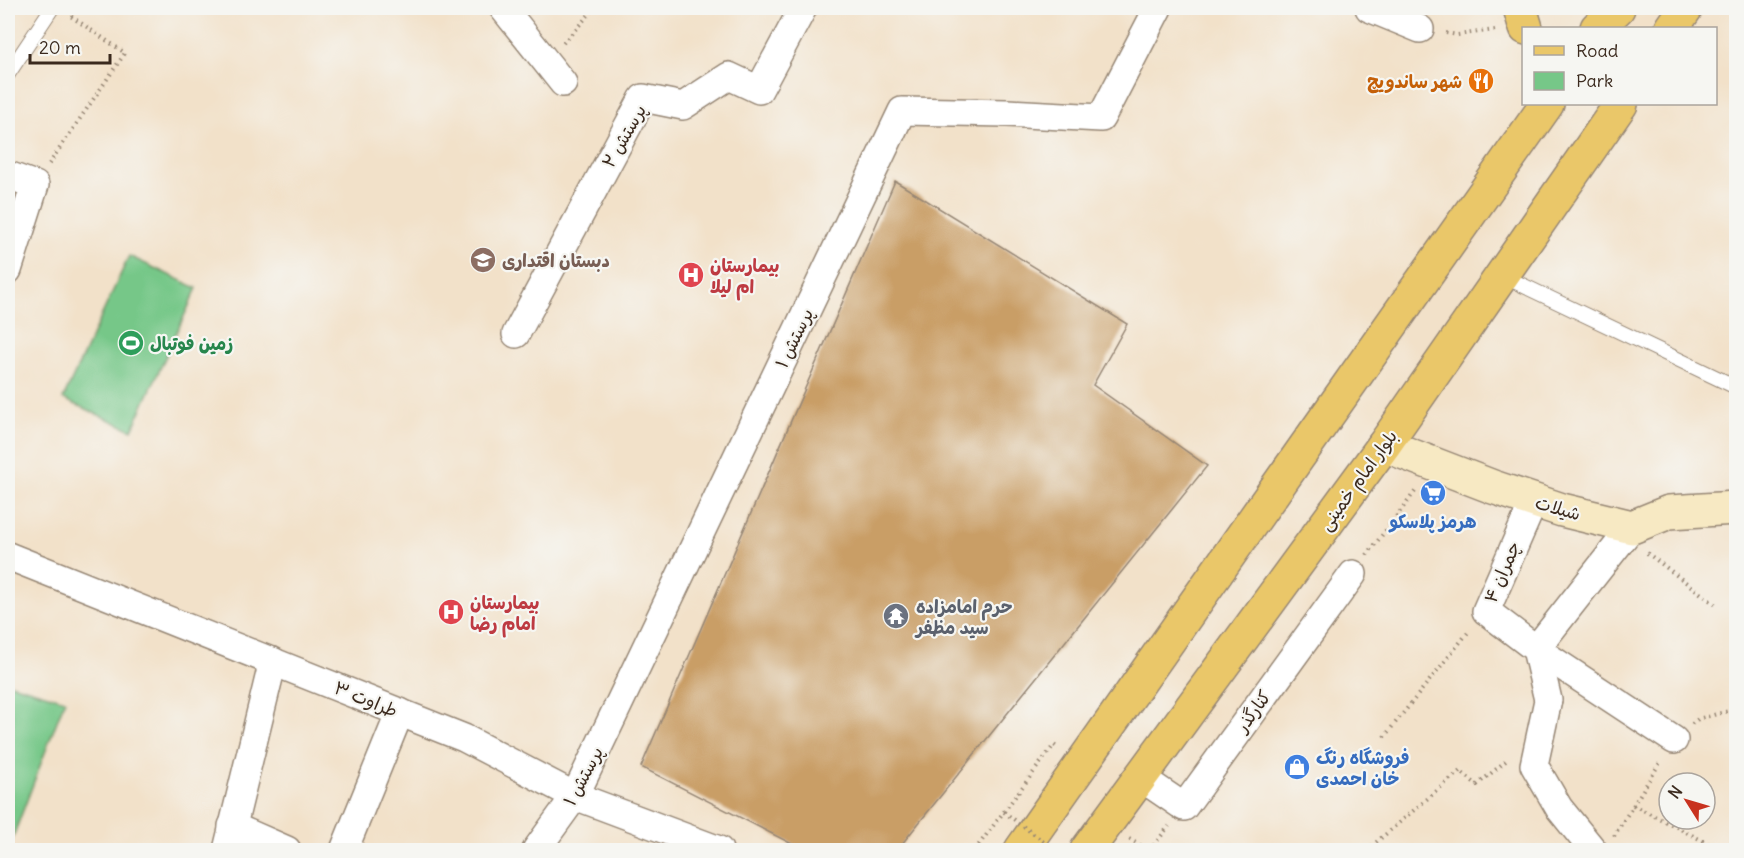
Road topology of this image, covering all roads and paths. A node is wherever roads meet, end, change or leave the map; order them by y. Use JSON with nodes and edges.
{"nodes":[{"id":1,"x":52,"y":8,"type":"edge"},
{"id":2,"x":503,"y":8,"type":"edge"},
{"id":3,"x":595,"y":8,"type":"edge"},
{"id":4,"x":803,"y":8,"type":"edge"},
{"id":5,"x":1158,"y":8,"type":"edge"},
{"id":6,"x":1369,"y":8,"type":"edge"},
{"id":7,"x":1600,"y":8,"type":"edge"},
{"id":8,"x":1618,"y":8,"type":"edge"},
{"id":9,"x":1686,"y":8,"type":"edge"},
{"id":10,"x":66,"y":14,"type":"dead end"},
{"id":11,"x":1524,"y":21,"type":"edge"},
{"id":12,"x":1589,"y":27,"type":"edge"},
{"id":13,"x":1598,"y":27,"type":"edge"},
{"id":14,"x":1673,"y":27,"type":"edge"},
{"id":15,"x":1420,"y":29,"type":"joint"},
{"id":16,"x":546,"y":62,"type":"junction"},
{"id":17,"x":8,"y":74,"type":"edge"},
{"id":18,"x":563,"y":83,"type":"dead end"},
{"id":19,"x":1620,"y":105,"type":"edge"},
{"id":20,"x":1544,"y":106,"type":"edge"},
{"id":21,"x":8,"y":175,"type":"edge"},
{"id":22,"x":35,"y":185,"type":"junction"},
{"id":23,"x":8,"y":270,"type":"edge"},
{"id":24,"x":1502,"y":275,"type":"junction"},
{"id":25,"x":516,"y":334,"type":"dead end"},
{"id":26,"x":1737,"y":387,"type":"edge"},
{"id":27,"x":1384,"y":444,"type":"junction"},
{"id":28,"x":1435,"y":465,"type":"junction"},
{"id":29,"x":1534,"y":501,"type":"junction"},
{"id":30,"x":1737,"y":508,"type":"edge"},
{"id":31,"x":1629,"y":532,"type":"junction"},
{"id":32,"x":8,"y":556,"type":"edge"},
{"id":33,"x":1353,"y":573,"type":"joint"},
{"id":34,"x":1716,"y":605,"type":"dead end"},
{"id":35,"x":1486,"y":611,"type":"junction"},
{"id":36,"x":1536,"y":649,"type":"junction"},
{"id":37,"x":273,"y":661,"type":"junction"},
{"id":38,"x":1737,"y":709,"type":"edge"},
{"id":39,"x":400,"y":712,"type":"junction"},
{"id":40,"x":1540,"y":732,"type":"junction"},
{"id":41,"x":1383,"y":736,"type":"dead end"},
{"id":42,"x":1674,"y":740,"type":"junction"},
{"id":43,"x":1054,"y":745,"type":"dead end"},
{"id":44,"x":1140,"y":777,"type":"junction"},
{"id":45,"x":575,"y":796,"type":"junction"},
{"id":46,"x":1633,"y":805,"type":"junction"},
{"id":47,"x":1004,"y":812,"type":"junction"},
{"id":48,"x":229,"y":838,"type":"edge"},
{"id":49,"x":1130,"y":840,"type":"dead end"},
{"id":50,"x":1602,"y":846,"type":"edge"},
{"id":51,"x":702,"y":847,"type":"edge"},
{"id":52,"x":286,"y":850,"type":"edge"},
{"id":53,"x":344,"y":850,"type":"edge"},
{"id":54,"x":536,"y":850,"type":"edge"},
{"id":55,"x":975,"y":850,"type":"edge"},
{"id":56,"x":1022,"y":850,"type":"edge"},
{"id":57,"x":1055,"y":850,"type":"edge"},
{"id":58,"x":1087,"y":850,"type":"edge"},
{"id":59,"x":1149,"y":850,"type":"edge"},
{"id":60,"x":1367,"y":850,"type":"edge"},
{"id":61,"x":1721,"y":850,"type":"edge"}],
"edges":[{"from":1,"to":17,"type":"lane"},
{"from":2,"to":16,"type":"street"},
{"from":3,"to":16,"type":"path"},
{"from":4,"to":25,"type":"street","name":"پرستش ۲"},
{"from":5,"to":45,"type":"street","name":"پرستش ۱"},
{"from":6,"to":15,"type":"street"},
{"from":7,"to":12,"type":"main road"},
{"from":8,"to":13,"type":"main road"},
{"from":9,"to":14,"type":"main road"},
{"from":10,"to":22,"type":"path"},
{"from":11,"to":15,"type":"path"},
{"from":16,"to":18,"type":"street"},
{"from":19,"to":24,"type":"main road","name":"بلوار امام خمینی"},
{"from":20,"to":56,"type":"main road"},
{"from":21,"to":22,"type":"street"},
{"from":22,"to":23,"type":"street"},
{"from":24,"to":26,"type":"lane"},
{"from":24,"to":27,"type":"main road","name":"بلوار امام خمینی"},
{"from":27,"to":28,"type":"street","name":"شیلات"},
{"from":27,"to":44,"type":"main road","name":"بلوار امام خمینی"},
{"from":28,"to":29,"type":"street","name":"شیلات"},
{"from":28,"to":33,"type":"path"},
{"from":29,"to":31,"type":"street","name":"شیلات"},
{"from":29,"to":35,"type":"street","name":"چمران ۴"},
{"from":30,"to":31,"type":"street"},
{"from":31,"to":34,"type":"path"},
{"from":31,"to":36,"type":"street"},
{"from":32,"to":37,"type":"street","name":"طراوت ۳"},
{"from":33,"to":44,"type":"street","name":"کنارگذر"},
{"from":35,"to":36,"type":"street","name":"چمران ۴"},
{"from":35,"to":41,"type":"path"},
{"from":36,"to":40,"type":"street"},
{"from":36,"to":42,"type":"street","name":"چمران ۴"},
{"from":37,"to":39,"type":"street","name":"طراوت ۳"},
{"from":37,"to":48,"type":"street"},
{"from":38,"to":42,"type":"path"},
{"from":39,"to":45,"type":"street","name":"طراوت ۳"},
{"from":39,"to":53,"type":"street"},
{"from":40,"to":50,"type":"street"},
{"from":40,"to":60,"type":"path"},
{"from":42,"to":46,"type":"path"},
{"from":43,"to":47,"type":"path"},
{"from":44,"to":58,"type":"main road","name":"بلوار امام خمینی"},
{"from":45,"to":51,"type":"street","name":"طراوت ۳"},
{"from":45,"to":54,"type":"street","name":"پرستش ۱"},
{"from":46,"to":50,"type":"path"},
{"from":46,"to":61,"type":"path"},
{"from":47,"to":55,"type":"path"},
{"from":47,"to":57,"type":"path","bridge":true},
{"from":48,"to":52,"type":"street"},
{"from":49,"to":59,"type":"path"}]}
